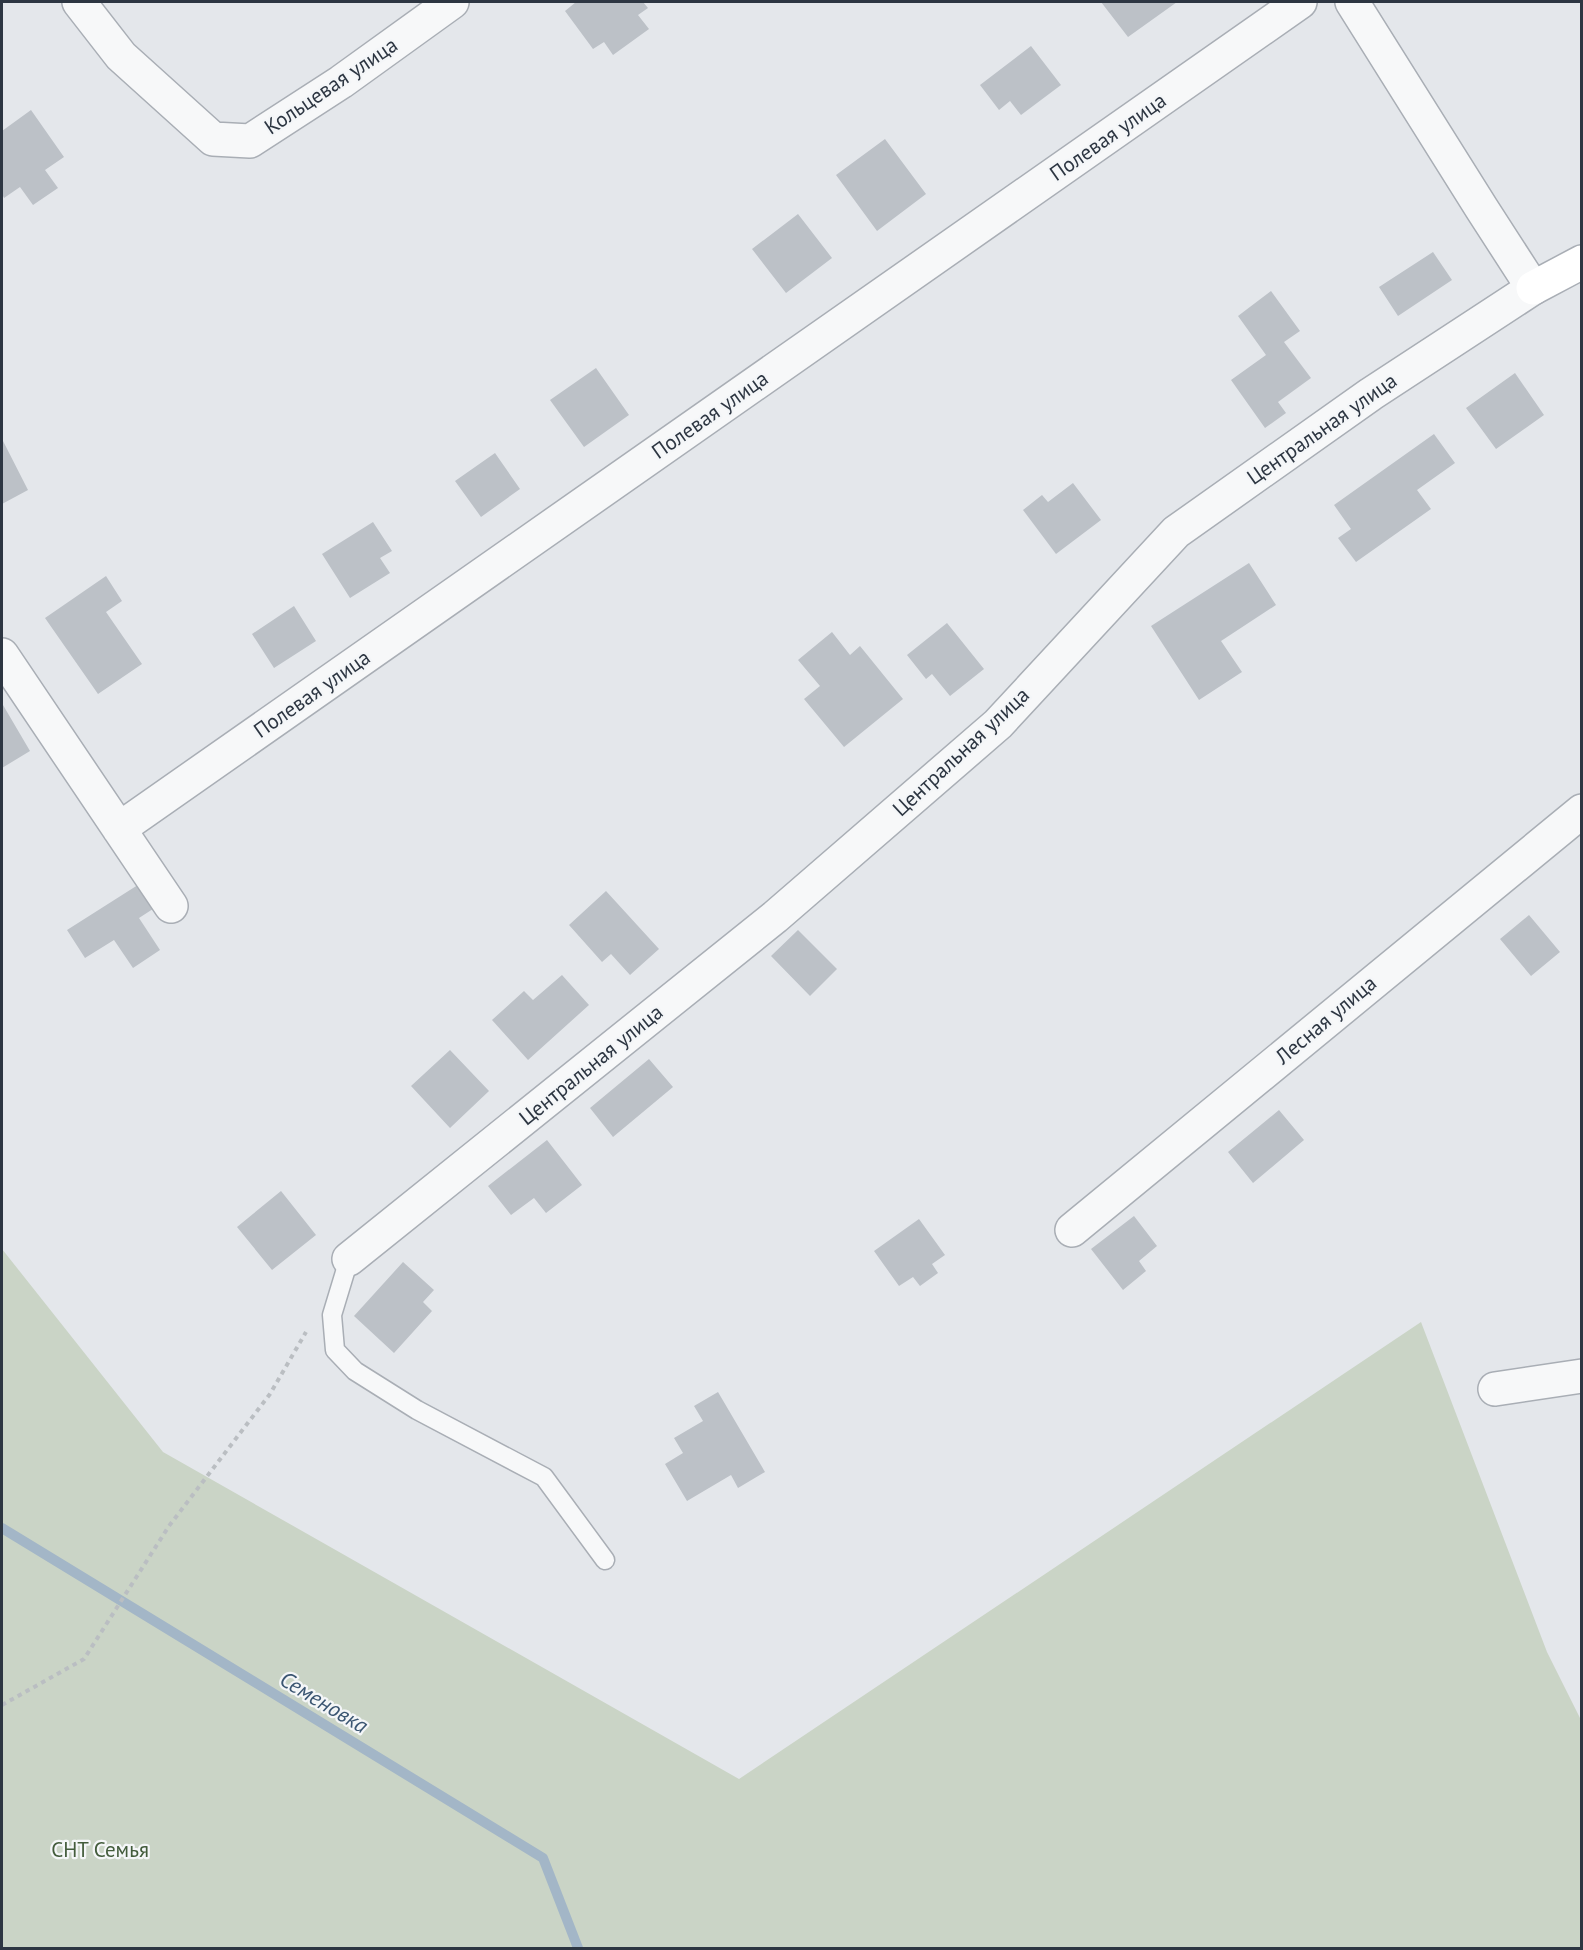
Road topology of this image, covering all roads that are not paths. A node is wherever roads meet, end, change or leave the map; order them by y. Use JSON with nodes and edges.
{"nodes":[{"id":1,"x":79,"y":2,"type":"edge"},
{"id":2,"x":452,"y":2,"type":"edge"},
{"id":3,"x":1300,"y":2,"type":"edge"},
{"id":4,"x":1352,"y":2,"type":"edge"},
{"id":5,"x":1581,"y":262,"type":"edge"},
{"id":6,"x":1533,"y":288,"type":"junction"},
{"id":7,"x":2,"y":655,"type":"edge"},
{"id":8,"x":1581,"y":811,"type":"edge"},
{"id":9,"x":119,"y":830,"type":"junction"},
{"id":10,"x":171,"y":906,"type":"dead end"},
{"id":11,"x":1072,"y":1230,"type":"dead end"},
{"id":12,"x":349,"y":1259,"type":"joint"},
{"id":13,"x":1581,"y":1377,"type":"edge"},
{"id":14,"x":1495,"y":1389,"type":"dead end"},
{"id":15,"x":605,"y":1560,"type":"dead end"}],
"edges":[{"from":1,"to":2,"type":"street","name":"Кольцевая улица"},
{"from":3,"to":9,"type":"street","name":"Полевая улица"},
{"from":4,"to":6,"type":"street"},
{"from":5,"to":6,"type":"street","name":"Центральная улица"},
{"from":6,"to":12,"type":"street","name":"Центральная улица"},
{"from":7,"to":9,"type":"street"},
{"from":8,"to":11,"type":"street","name":"Лесная улица"},
{"from":9,"to":10,"type":"street"},
{"from":12,"to":15,"type":"lane"},
{"from":13,"to":14,"type":"street"}]}
